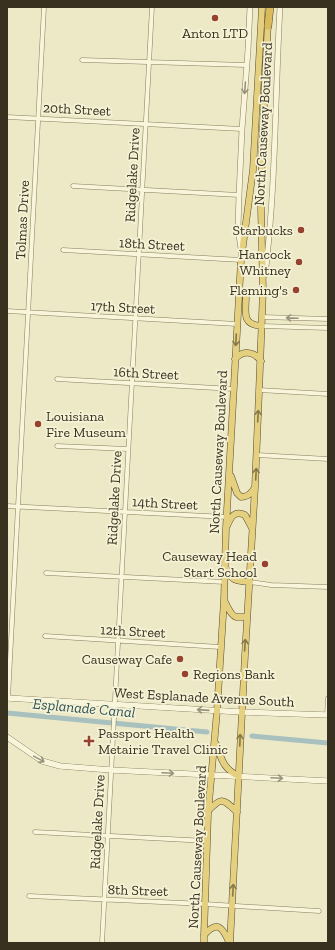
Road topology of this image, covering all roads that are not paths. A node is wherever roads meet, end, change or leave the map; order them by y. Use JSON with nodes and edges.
{"nodes":[{"id":1,"x":44,"y":7,"type":"edge"},
{"id":2,"x":152,"y":7,"type":"edge"},
{"id":3,"x":250,"y":7,"type":"edge"},
{"id":4,"x":262,"y":7,"type":"edge"},
{"id":5,"x":270,"y":7,"type":"edge"},
{"id":6,"x":279,"y":7,"type":"edge"},
{"id":7,"x":268,"y":26,"type":"joint"},
{"id":8,"x":82,"y":60,"type":"dead end"},
{"id":9,"x":148,"y":62,"type":"junction"},
{"id":10,"x":246,"y":66,"type":"junction"},
{"id":11,"x":262,"y":75,"type":"junction"},
{"id":12,"x":7,"y":117,"type":"edge"},
{"id":13,"x":38,"y":118,"type":"junction"},
{"id":14,"x":145,"y":124,"type":"junction"},
{"id":15,"x":242,"y":129,"type":"junction"},
{"id":16,"x":73,"y":186,"type":"dead end"},
{"id":17,"x":142,"y":190,"type":"junction"},
{"id":18,"x":238,"y":195,"type":"junction"},
{"id":19,"x":63,"y":250,"type":"dead end"},
{"id":20,"x":241,"y":250,"type":"junction"},
{"id":21,"x":138,"y":254,"type":"junction"},
{"id":22,"x":241,"y":260,"type":"junction"},
{"id":23,"x":239,"y":288,"type":"junction"},
{"id":24,"x":263,"y":290,"type":"junction"},
{"id":25,"x":7,"y":311,"type":"edge"},
{"id":26,"x":28,"y":312,"type":"junction"},
{"id":27,"x":262,"y":317,"type":"junction"},
{"id":28,"x":135,"y":318,"type":"junction"},
{"id":29,"x":328,"y":319,"type":"edge"},
{"id":30,"x":237,"y":324,"type":"junction"},
{"id":31,"x":262,"y":326,"type":"junction"},
{"id":32,"x":328,"y":328,"type":"edge"},
{"id":33,"x":235,"y":359,"type":"junction"},
{"id":34,"x":260,"y":361,"type":"junction"},
{"id":35,"x":57,"y":379,"type":"dead end"},
{"id":36,"x":132,"y":383,"type":"junction"},
{"id":37,"x":234,"y":389,"type":"junction"},
{"id":38,"x":260,"y":390,"type":"junction"},
{"id":39,"x":328,"y":394,"type":"edge"},
{"id":40,"x":57,"y":446,"type":"dead end"},
{"id":41,"x":128,"y":449,"type":"junction"},
{"id":42,"x":257,"y":455,"type":"junction"},
{"id":43,"x":328,"y":459,"type":"edge"},
{"id":44,"x":229,"y":473,"type":"junction"},
{"id":45,"x":255,"y":488,"type":"junction"},
{"id":46,"x":7,"y":506,"type":"edge"},
{"id":47,"x":18,"y":507,"type":"junction"},
{"id":48,"x":125,"y":512,"type":"junction"},
{"id":49,"x":226,"y":517,"type":"junction"},
{"id":50,"x":226,"y":528,"type":"junction"},
{"id":51,"x":253,"y":530,"type":"junction"},
{"id":52,"x":225,"y":565,"type":"junction"},
{"id":53,"x":46,"y":573,"type":"dead end"},
{"id":54,"x":121,"y":576,"type":"junction"},
{"id":55,"x":225,"y":582,"type":"junction"},
{"id":56,"x":250,"y":582,"type":"junction"},
{"id":57,"x":328,"y":587,"type":"edge"},
{"id":58,"x":224,"y":600,"type":"junction"},
{"id":59,"x":247,"y":617,"type":"junction"},
{"id":60,"x":44,"y":636,"type":"dead end"},
{"id":61,"x":118,"y":641,"type":"junction"},
{"id":62,"x":220,"y":647,"type":"junction"},
{"id":63,"x":7,"y":698,"type":"edge"},
{"id":64,"x":328,"y":698,"type":"edge"},
{"id":65,"x":114,"y":705,"type":"junction"},
{"id":66,"x":217,"y":711,"type":"junction"},
{"id":67,"x":242,"y":712,"type":"junction"},
{"id":68,"x":328,"y":715,"type":"edge"},
{"id":69,"x":7,"y":737,"type":"edge"},
{"id":70,"x":215,"y":742,"type":"junction"},
{"id":71,"x":111,"y":770,"type":"junction"},
{"id":72,"x":212,"y":775,"type":"junction"},
{"id":73,"x":238,"y":776,"type":"junction"},
{"id":74,"x":328,"y":782,"type":"edge"},
{"id":75,"x":208,"y":811,"type":"junction"},
{"id":76,"x":236,"y":812,"type":"junction"},
{"id":77,"x":35,"y":832,"type":"dead end"},
{"id":78,"x":108,"y":836,"type":"junction"},
{"id":79,"x":207,"y":841,"type":"junction"},
{"id":80,"x":29,"y":896,"type":"dead end"},
{"id":81,"x":104,"y":900,"type":"junction"},
{"id":82,"x":205,"y":904,"type":"junction"},
{"id":83,"x":232,"y":906,"type":"junction"},
{"id":84,"x":318,"y":912,"type":"dead end"},
{"id":85,"x":204,"y":935,"type":"junction"},
{"id":86,"x":102,"y":943,"type":"edge"},
{"id":87,"x":204,"y":943,"type":"edge"},
{"id":88,"x":229,"y":943,"type":"edge"}],
"edges":[{"from":1,"to":13,"type":"street","name":"Tolmas Drive"},
{"from":2,"to":9,"type":"street","name":"Ridgelake Drive"},
{"from":3,"to":10,"type":"street","name":"North Causeway Boulevard"},
{"from":4,"to":11,"type":"highway","name":"North Causeway Boulevard"},
{"from":5,"to":7,"type":"highway"},
{"from":6,"to":24,"type":"street","name":"North Causeway Boulevard"},
{"from":7,"to":11,"type":"highway","name":"North Causeway Boulevard"},
{"from":8,"to":9,"type":"street"},
{"from":9,"to":10,"type":"street"},
{"from":9,"to":14,"type":"street","name":"Ridgelake Drive"},
{"from":10,"to":15,"type":"street","name":"North Causeway Boulevard","one_way":true},
{"from":11,"to":20,"type":"highway","name":"North Causeway Boulevard"},
{"from":11,"to":24,"type":"highway","name":"North Causeway Boulevard"},
{"from":12,"to":13,"type":"street","name":"20th Street"},
{"from":13,"to":14,"type":"street","name":"20th Street"},
{"from":13,"to":26,"type":"street","name":"Tolmas Drive"},
{"from":14,"to":15,"type":"street","name":"20th Street"},
{"from":14,"to":17,"type":"street","name":"Ridgelake Drive"},
{"from":15,"to":18,"type":"street","name":"North Causeway Boulevard"},
{"from":16,"to":17,"type":"street"},
{"from":17,"to":18,"type":"street"},
{"from":17,"to":21,"type":"street","name":"Ridgelake Drive"},
{"from":18,"to":20,"type":"street","name":"North Causeway Boulevard"},
{"from":19,"to":21,"type":"street","name":"18th Street"},
{"from":20,"to":22,"type":"highway","name":"North Causeway Boulevard"},
{"from":21,"to":22,"type":"street","name":"18th Street"},
{"from":21,"to":28,"type":"street","name":"Ridgelake Drive"},
{"from":22,"to":23,"type":"highway","name":"North Causeway Boulevard"},
{"from":23,"to":30,"type":"highway","name":"North Causeway Boulevard"},
{"from":23,"to":31,"type":"highway"},
{"from":24,"to":27,"type":"highway","name":"North Causeway Boulevard"},
{"from":25,"to":26,"type":"street","name":"17th Street"},
{"from":26,"to":28,"type":"street","name":"17th Street"},
{"from":26,"to":47,"type":"street","name":"Tolmas Drive"},
{"from":29,"to":27,"type":"street","one_way":true},
{"from":27,"to":31,"type":"highway","name":"North Causeway Boulevard"},
{"from":28,"to":30,"type":"street","name":"17th Street"},
{"from":28,"to":36,"type":"street","name":"Ridgelake Drive"},
{"from":30,"to":33,"type":"highway","name":"North Causeway Boulevard","one_way":true},
{"from":31,"to":32,"type":"street"},
{"from":31,"to":34,"type":"highway","name":"North Causeway Boulevard"},
{"from":33,"to":34,"type":"highway"},
{"from":33,"to":37,"type":"highway","name":"North Causeway Boulevard"},
{"from":34,"to":38,"type":"highway","name":"North Causeway Boulevard"},
{"from":35,"to":36,"type":"street","name":"16th Street"},
{"from":36,"to":37,"type":"street","name":"16th Street"},
{"from":36,"to":41,"type":"street","name":"Ridgelake Drive"},
{"from":37,"to":44,"type":"highway","name":"North Causeway Boulevard"},
{"from":38,"to":39,"type":"street"},
{"from":42,"to":38,"type":"highway","name":"North Causeway Boulevard","one_way":true},
{"from":40,"to":41,"type":"street"},
{"from":41,"to":48,"type":"street","name":"Ridgelake Drive"},
{"from":42,"to":43,"type":"street"},
{"from":45,"to":42,"type":"highway","name":"North Causeway Boulevard","one_way":true},
{"from":44,"to":45,"type":"highway"},
{"from":44,"to":49,"type":"highway","name":"North Causeway Boulevard"},
{"from":45,"to":51,"type":"highway","name":"North Causeway Boulevard"},
{"from":46,"to":47,"type":"street","name":"14th Street"},
{"from":47,"to":48,"type":"street","name":"14th Street"},
{"from":47,"to":63,"type":"street","name":"Tolmas Drive"},
{"from":48,"to":49,"type":"street","name":"14th Street"},
{"from":48,"to":54,"type":"street","name":"Ridgelake Drive"},
{"from":49,"to":50,"type":"highway","name":"North Causeway Boulevard"},
{"from":50,"to":51,"type":"highway"},
{"from":50,"to":52,"type":"highway","name":"North Causeway Boulevard"},
{"from":51,"to":56,"type":"highway","name":"North Causeway Boulevard"},
{"from":52,"to":55,"type":"highway","name":"North Causeway Boulevard"},
{"from":52,"to":56,"type":"highway"},
{"from":53,"to":54,"type":"street"},
{"from":54,"to":55,"type":"street"},
{"from":54,"to":61,"type":"street","name":"Ridgelake Drive"},
{"from":55,"to":58,"type":"highway","name":"North Causeway Boulevard"},
{"from":56,"to":57,"type":"street"},
{"from":56,"to":59,"type":"highway","name":"North Causeway Boulevard"},
{"from":58,"to":59,"type":"highway"},
{"from":58,"to":62,"type":"highway","name":"North Causeway Boulevard"},
{"from":67,"to":59,"type":"highway","name":"North Causeway Boulevard","one_way":true},
{"from":60,"to":61,"type":"street","name":"12th Street"},
{"from":61,"to":62,"type":"street","name":"12th Street"},
{"from":61,"to":65,"type":"street","name":"Ridgelake Drive"},
{"from":62,"to":66,"type":"highway","name":"North Causeway Boulevard"},
{"from":63,"to":65,"type":"main road","name":"West Esplanade Avenue South"},
{"from":64,"to":68,"type":"street"},
{"from":66,"to":65,"type":"main road","name":"West Esplanade Avenue South","one_way":true},
{"from":65,"to":71,"type":"street","name":"Ridgelake Drive"},
{"from":66,"to":67,"type":"main road","name":"West Esplanade Avenue South"},
{"from":66,"to":70,"type":"highway","name":"North Causeway Boulevard"},
{"from":67,"to":68,"type":"main road","name":"West Esplanade Avenue South"},
{"from":73,"to":67,"type":"highway","name":"North Causeway Boulevard","one_way":true},
{"from":69,"to":71,"type":"main road","one_way":true},
{"from":70,"to":72,"type":"highway","name":"North Causeway Boulevard"},
{"from":70,"to":73,"type":"highway"},
{"from":71,"to":72,"type":"main road","one_way":true},
{"from":71,"to":78,"type":"street","name":"Ridgelake Drive"},
{"from":72,"to":73,"type":"main road"},
{"from":72,"to":75,"type":"highway","name":"North Causeway Boulevard"},
{"from":73,"to":74,"type":"main road","one_way":true},
{"from":73,"to":76,"type":"highway","name":"North Causeway Boulevard"},
{"from":75,"to":76,"type":"highway"},
{"from":75,"to":79,"type":"highway","name":"North Causeway Boulevard"},
{"from":83,"to":76,"type":"highway","name":"North Causeway Boulevard","one_way":true},
{"from":77,"to":78,"type":"street"},
{"from":78,"to":79,"type":"street"},
{"from":78,"to":81,"type":"street","name":"Ridgelake Drive"},
{"from":79,"to":82,"type":"highway","name":"North Causeway Boulevard"},
{"from":80,"to":81,"type":"street","name":"8th Street"},
{"from":81,"to":82,"type":"street","name":"8th Street"},
{"from":81,"to":86,"type":"street","name":"Ridgelake Drive"},
{"from":82,"to":83,"type":"street","name":"8th Street"},
{"from":82,"to":85,"type":"highway","name":"North Causeway Boulevard"},
{"from":83,"to":84,"type":"street","name":"8th Street"},
{"from":83,"to":88,"type":"highway","name":"North Causeway Boulevard"},
{"from":85,"to":87,"type":"highway","name":"North Causeway Boulevard"},
{"from":85,"to":88,"type":"highway"}]}
